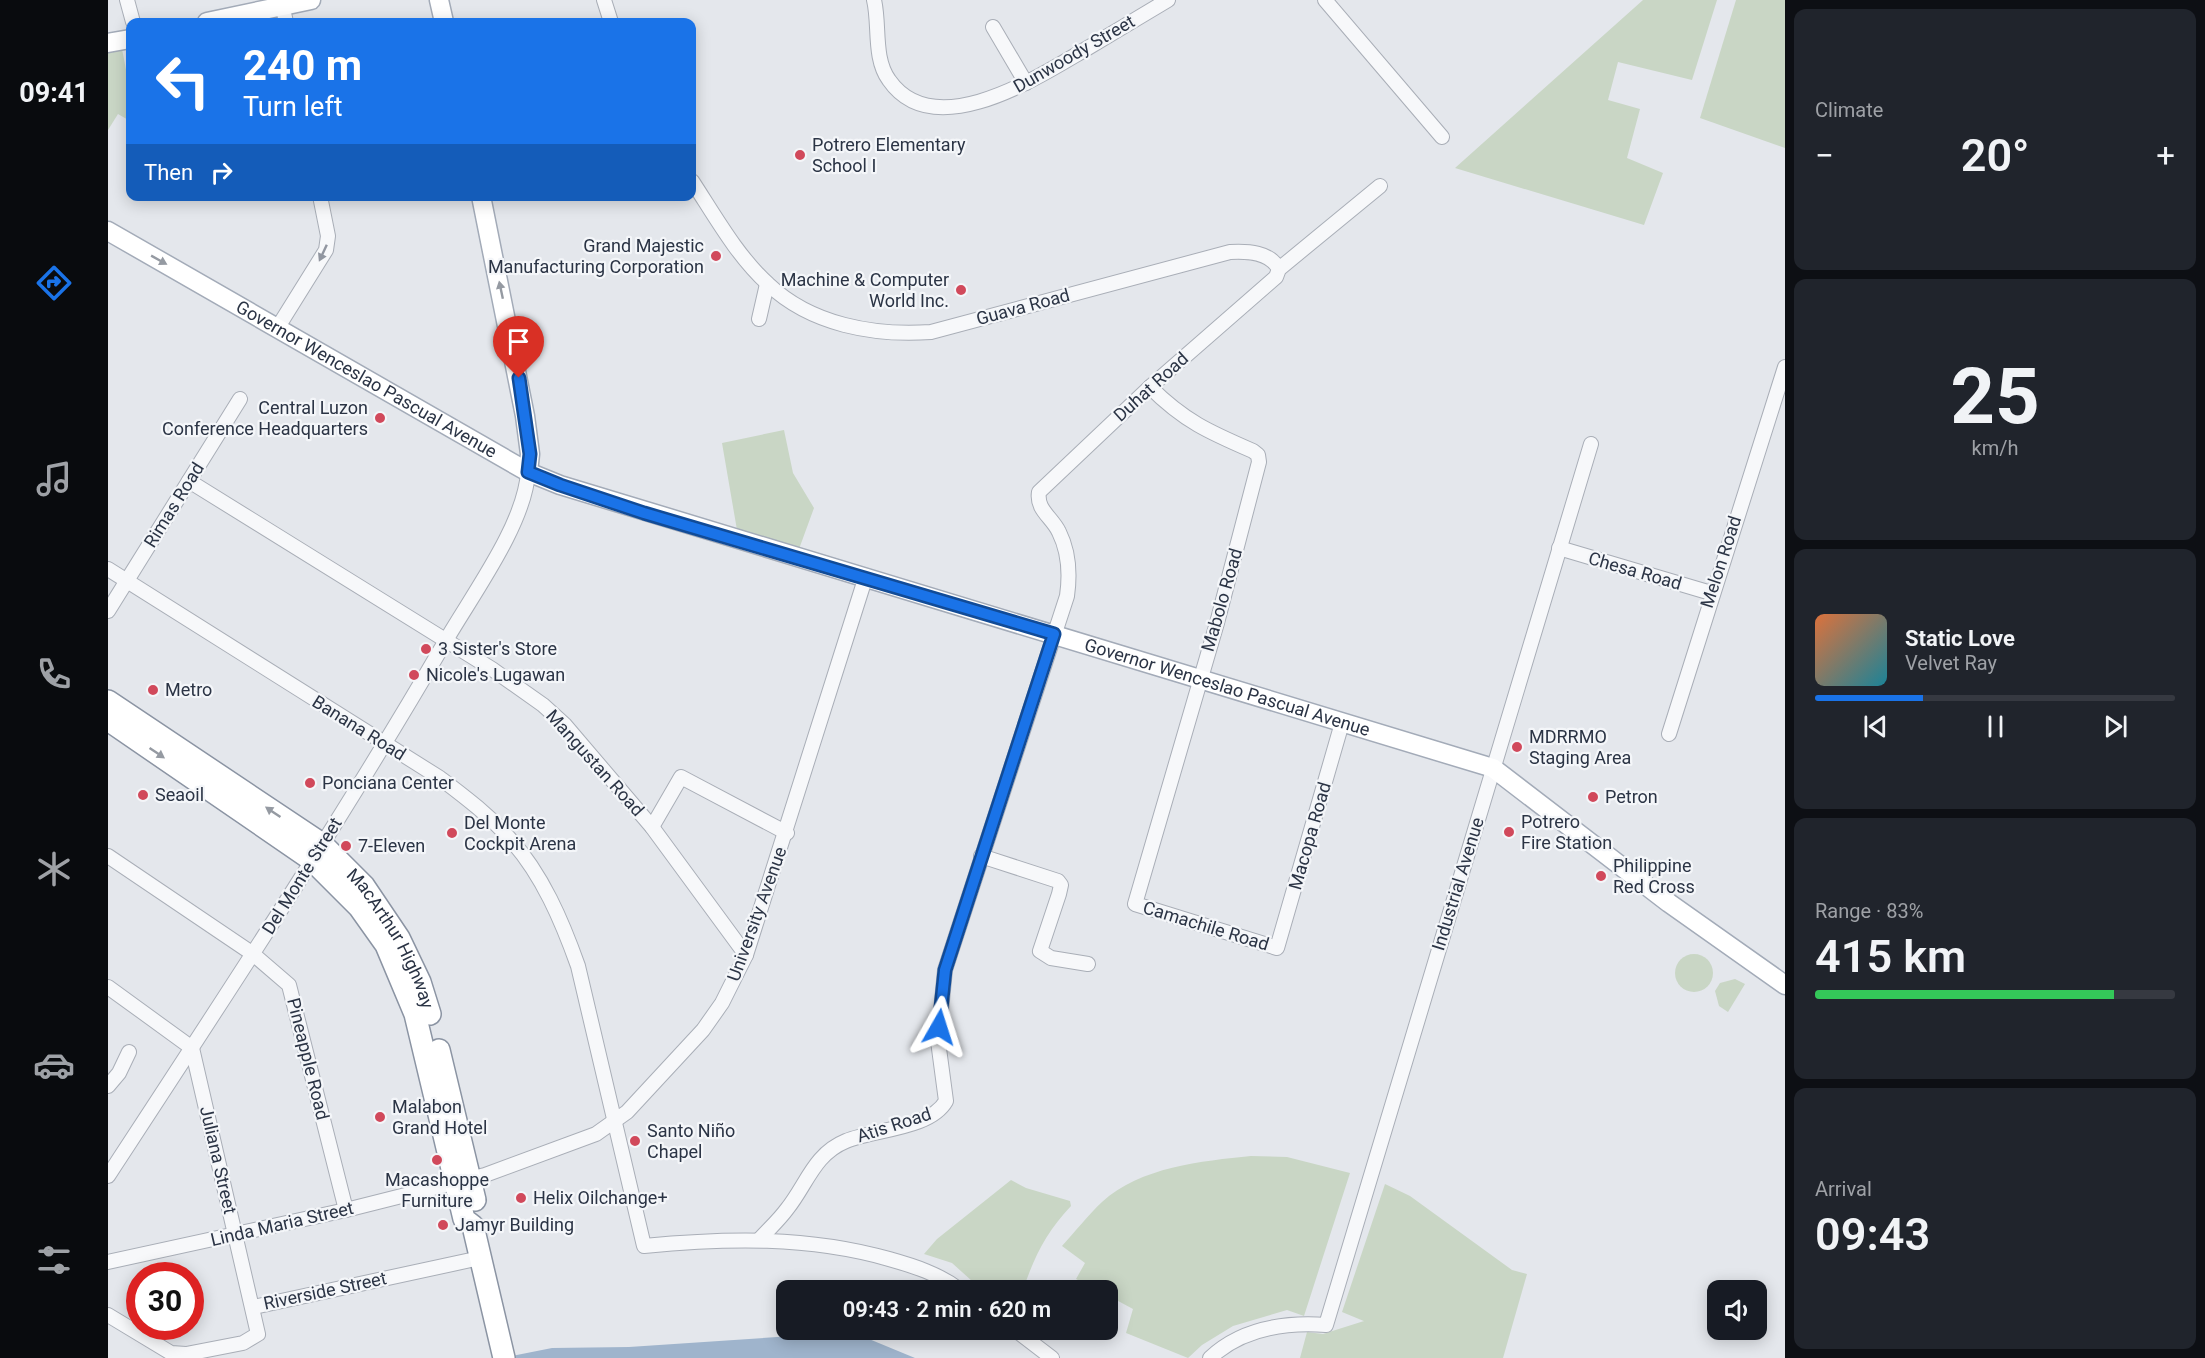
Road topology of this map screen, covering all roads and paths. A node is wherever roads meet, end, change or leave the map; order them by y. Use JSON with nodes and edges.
{"nodes":[{"id":1,"x":128,"y":0,"type":"edge"},
{"id":2,"x":311,"y":0,"type":"edge"},
{"id":3,"x":439,"y":0,"type":"edge"},
{"id":4,"x":603,"y":0,"type":"edge"},
{"id":5,"x":1168,"y":0,"type":"edge"},
{"id":6,"x":1325,"y":0,"type":"edge"},
{"id":7,"x":878,"y":2,"type":"edge"},
{"id":8,"x":283,"y":10,"type":"edge"},
{"id":9,"x":131,"y":18,"type":"edge"},
{"id":10,"x":232,"y":18,"type":"edge"},
{"id":11,"x":443,"y":18,"type":"edge"},
{"id":12,"x":609,"y":18,"type":"edge"},
{"id":13,"x":993,"y":27,"type":"dead end"},
{"id":14,"x":126,"y":40,"type":"edge"},
{"id":15,"x":108,"y":43,"type":"edge"},
{"id":16,"x":1026,"y":83,"type":"junction"},
{"id":17,"x":1442,"y":137,"type":"dead end"},
{"id":18,"x":1380,"y":186,"type":"dead end"},
{"id":19,"x":696,"y":188,"type":"edge"},
{"id":20,"x":321,"y":201,"type":"edge"},
{"id":21,"x":482,"y":201,"type":"edge"},
{"id":22,"x":108,"y":231,"type":"edge"},
{"id":23,"x":1279,"y":269,"type":"junction"},
{"id":24,"x":767,"y":284,"type":"junction"},
{"id":25,"x":759,"y":319,"type":"dead end"},
{"id":26,"x":278,"y":327,"type":"junction"},
{"id":27,"x":1785,"y":367,"type":"edge"},
{"id":28,"x":1150,"y":387,"type":"junction"},
{"id":29,"x":240,"y":399,"type":"dead end"},
{"id":30,"x":1591,"y":444,"type":"dead end"},
{"id":31,"x":528,"y":472,"type":"junction"},
{"id":32,"x":189,"y":481,"type":"junction"},
{"id":33,"x":1559,"y":548,"type":"junction"},
{"id":34,"x":108,"y":569,"type":"edge"},
{"id":35,"x":866,"y":576,"type":"junction"},
{"id":36,"x":126,"y":581,"type":"junction"},
{"id":37,"x":1711,"y":593,"type":"junction"},
{"id":38,"x":108,"y":610,"type":"edge"},
{"id":39,"x":1054,"y":634,"type":"junction"},
{"id":40,"x":446,"y":640,"type":"junction"},
{"id":41,"x":1199,"y":679,"type":"junction"},
{"id":42,"x":108,"y":701,"type":"edge"},
{"id":43,"x":108,"y":720,"type":"edge"},
{"id":44,"x":1342,"y":723,"type":"junction"},
{"id":45,"x":1669,"y":734,"type":"dead end"},
{"id":46,"x":385,"y":744,"type":"junction"},
{"id":47,"x":1493,"y":768,"type":"junction"},
{"id":48,"x":652,"y":827,"type":"junction"},
{"id":49,"x":787,"y":833,"type":"junction"},
{"id":50,"x":317,"y":852,"type":"junction"},
{"id":51,"x":108,"y":856,"type":"edge"},
{"id":52,"x":981,"y":856,"type":"junction"},
{"id":53,"x":1135,"y":904,"type":"joint"},
{"id":54,"x":1277,"y":948,"type":"joint"},
{"id":55,"x":253,"y":954,"type":"junction"},
{"id":56,"x":746,"y":955,"type":"junction"},
{"id":57,"x":1088,"y":964,"type":"dead end"},
{"id":58,"x":1785,"y":985,"type":"edge"},
{"id":59,"x":108,"y":987,"type":"edge"},
{"id":60,"x":192,"y":1048,"type":"junction"},
{"id":61,"x":129,"y":1052,"type":"dead end"},
{"id":62,"x":108,"y":1086,"type":"edge"},
{"id":63,"x":614,"y":1123,"type":"junction"},
{"id":64,"x":108,"y":1176,"type":"edge"},
{"id":65,"x":463,"y":1181,"type":"junction"},
{"id":66,"x":346,"y":1210,"type":"junction"},
{"id":67,"x":236,"y":1234,"type":"junction"},
{"id":68,"x":759,"y":1240,"type":"junction"},
{"id":69,"x":480,"y":1258,"type":"junction"},
{"id":70,"x":108,"y":1262,"type":"edge"},
{"id":71,"x":945,"y":1280,"type":"edge"},
{"id":72,"x":254,"y":1307,"type":"junction"},
{"id":73,"x":108,"y":1315,"type":"edge"},
{"id":74,"x":1028,"y":1340,"type":"edge"},
{"id":75,"x":502,"y":1352,"type":"edge"},
{"id":76,"x":1052,"y":1358,"type":"edge"},
{"id":77,"x":1210,"y":1358,"type":"edge"}],
"edges":[{"from":1,"to":9,"type":"street"},
{"from":2,"to":8,"type":"main road"},
{"from":3,"to":11,"type":"main road"},
{"from":4,"to":12,"type":"street"},
{"from":5,"to":16,"type":"street","name":"Dunwoody Street"},
{"from":6,"to":17,"type":"street"},
{"from":7,"to":16,"type":"street","name":"Dunwoody Street"},
{"from":8,"to":10,"type":"main road"},
{"from":13,"to":16,"type":"street"},
{"from":14,"to":15,"type":"main road"},
{"from":18,"to":23,"type":"street","name":"Duhat Road"},
{"from":19,"to":24,"type":"street","name":"Guava Road"},
{"from":20,"to":26,"type":"street","one_way":true},
{"from":31,"to":21,"type":"main road","one_way":true},
{"from":22,"to":26,"type":"main road","name":"Governor Wenceslao Pascual Avenue","one_way":true},
{"from":23,"to":24,"type":"street","name":"Guava Road"},
{"from":23,"to":28,"type":"street","name":"Duhat Road"},
{"from":24,"to":25,"type":"street"},
{"from":26,"to":31,"type":"main road","name":"Governor Wenceslao Pascual Avenue"},
{"from":27,"to":37,"type":"street","name":"Melon Road"},
{"from":28,"to":39,"type":"street","name":"Duhat Road"},
{"from":28,"to":41,"type":"street","name":"Mabolo Road"},
{"from":29,"to":32,"type":"street","name":"Rimas Road"},
{"from":30,"to":33,"type":"street","name":"Industrial Avenue"},
{"from":31,"to":35,"type":"main road","name":"Governor Wenceslao Pascual Avenue"},
{"from":31,"to":40,"type":"street","name":"Del Monte Street"},
{"from":32,"to":36,"type":"street","name":"Rimas Road"},
{"from":32,"to":40,"type":"street","name":"Mangustan Road"},
{"from":33,"to":37,"type":"street","name":"Chesa Road"},
{"from":33,"to":47,"type":"street","name":"Industrial Avenue"},
{"from":34,"to":36,"type":"street","name":"Banana Road"},
{"from":35,"to":39,"type":"main road","name":"Governor Wenceslao Pascual Avenue"},
{"from":35,"to":49,"type":"street","name":"University Avenue"},
{"from":36,"to":38,"type":"street","name":"Rimas Road"},
{"from":36,"to":46,"type":"street","name":"Banana Road"},
{"from":37,"to":45,"type":"street","name":"Melon Road"},
{"from":39,"to":41,"type":"main road","name":"Governor Wenceslao Pascual Avenue"},
{"from":39,"to":52,"type":"street","name":"Atis Road"},
{"from":40,"to":46,"type":"street","name":"Del Monte Street"},
{"from":40,"to":48,"type":"street","name":"Mangustan Road"},
{"from":41,"to":44,"type":"main road","name":"Governor Wenceslao Pascual Avenue"},
{"from":41,"to":53,"type":"street","name":"Mabolo Road"},
{"from":50,"to":42,"type":"highway","name":"MacArthur Highway","one_way":true},
{"from":43,"to":50,"type":"highway","name":"MacArthur Highway","one_way":true},
{"from":44,"to":47,"type":"main road","name":"Governor Wenceslao Pascual Avenue"},
{"from":44,"to":54,"type":"street","name":"Macopa Road"},
{"from":46,"to":50,"type":"street","name":"Del Monte Street"},
{"from":46,"to":63,"type":"street","name":"Banana Road"},
{"from":47,"to":58,"type":"main road","name":"Governor Wenceslao Pascual Avenue"},
{"from":47,"to":77,"type":"street","name":"Industrial Avenue"},
{"from":48,"to":49,"type":"street"},
{"from":48,"to":56,"type":"street","name":"Mangustan Road"},
{"from":49,"to":56,"type":"street","name":"University Avenue"},
{"from":50,"to":55,"type":"street","name":"Del Monte Street"},
{"from":50,"to":65,"type":"highway","name":"MacArthur Highway"},
{"from":51,"to":55,"type":"street","name":"Pineapple Road"},
{"from":52,"to":57,"type":"street"},
{"from":52,"to":68,"type":"street","name":"Atis Road"},
{"from":53,"to":54,"type":"street","name":"Camachile Road"},
{"from":55,"to":60,"type":"street","name":"Del Monte Street"},
{"from":55,"to":66,"type":"street","name":"Pineapple Road"},
{"from":56,"to":63,"type":"street","name":"University Avenue"},
{"from":59,"to":60,"type":"street"},
{"from":60,"to":64,"type":"street","name":"Del Monte Street"},
{"from":60,"to":67,"type":"street","name":"Juliana Street"},
{"from":61,"to":62,"type":"street"},
{"from":63,"to":65,"type":"street","name":"University Avenue"},
{"from":63,"to":68,"type":"street","name":"Banana Road"},
{"from":65,"to":66,"type":"street","name":"Linda Maria Street"},
{"from":65,"to":69,"type":"highway","name":"MacArthur Highway"},
{"from":66,"to":67,"type":"street","name":"Linda Maria Street"},
{"from":67,"to":70,"type":"street","name":"Linda Maria Street"},
{"from":67,"to":72,"type":"street","name":"Juliana Street"},
{"from":68,"to":71,"type":"street"},
{"from":69,"to":72,"type":"street","name":"Riverside Street"},
{"from":69,"to":75,"type":"highway","name":"MacArthur Highway"},
{"from":72,"to":73,"type":"street","name":"Riverside Street"},
{"from":74,"to":76,"type":"street"}]}
